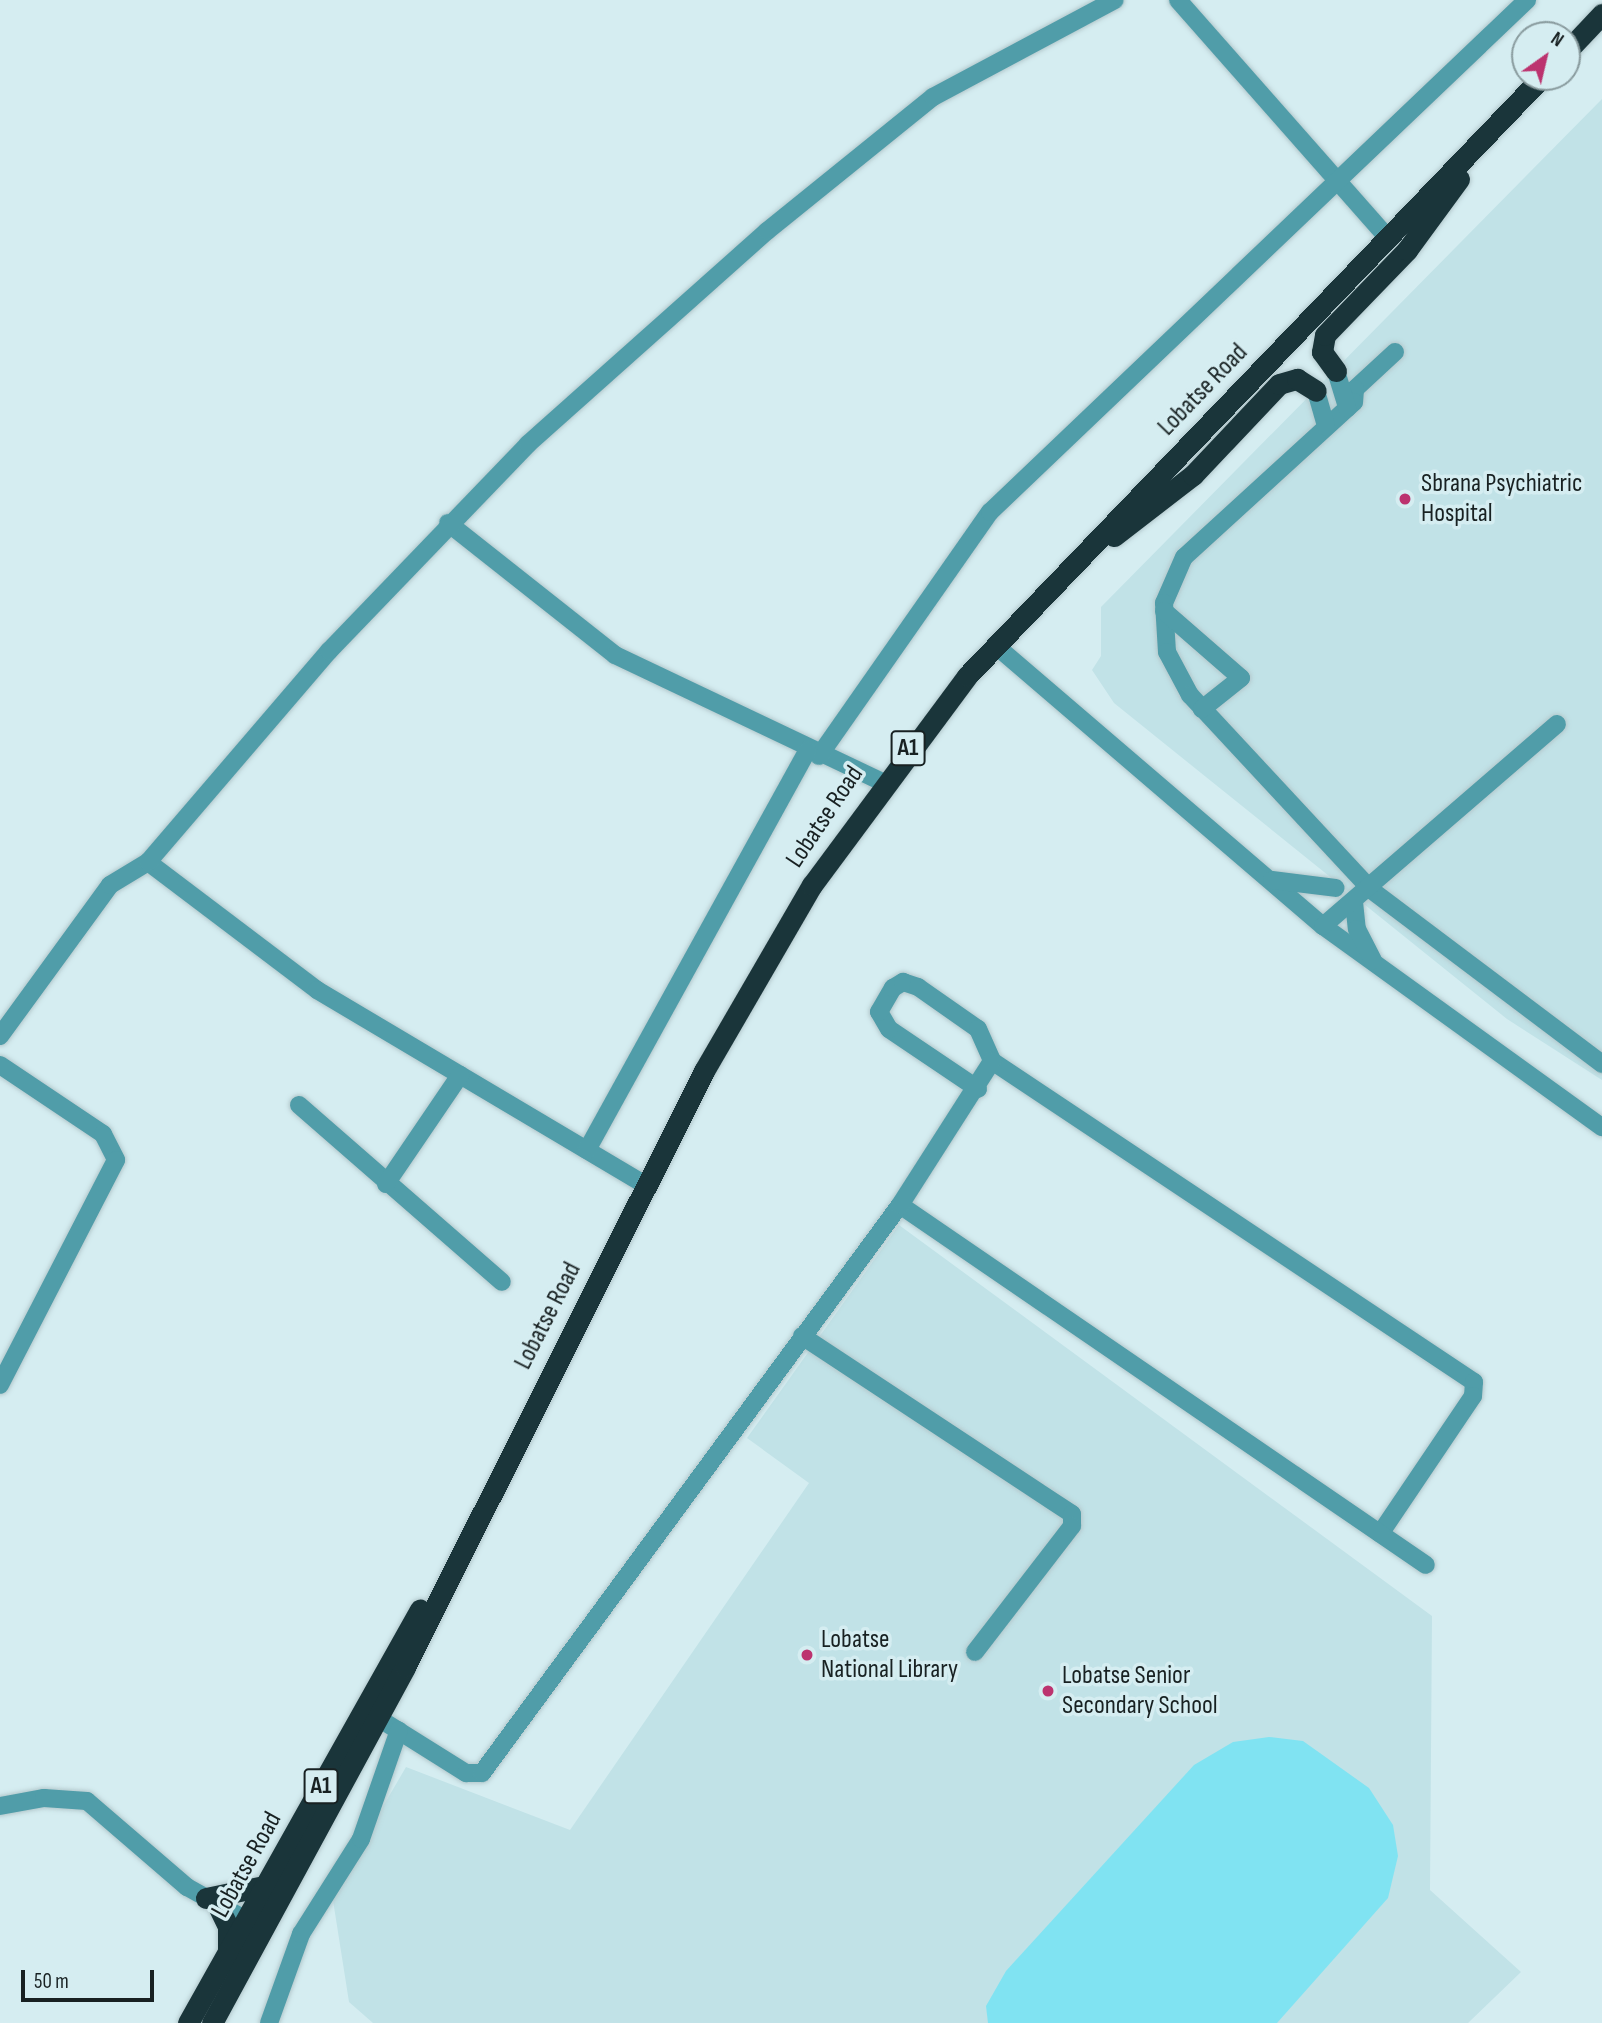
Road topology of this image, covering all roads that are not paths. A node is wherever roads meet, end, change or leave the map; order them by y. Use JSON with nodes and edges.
{"nodes":[{"id":1,"x":1115,"y":0,"type":"edge"},
{"id":2,"x":1178,"y":0,"type":"edge"},
{"id":3,"x":1527,"y":0,"type":"edge"},
{"id":4,"x":1602,"y":14,"type":"edge"},
{"id":5,"x":1581,"y":36,"type":"edge"},
{"id":6,"x":1529,"y":91,"type":"edge"},
{"id":7,"x":1506,"y":115,"type":"junction"},
{"id":8,"x":1335,"y":179,"type":"junction"},
{"id":9,"x":1387,"y":237,"type":"junction"},
{"id":10,"x":1395,"y":352,"type":"dead end"},
{"id":11,"x":1336,"y":371,"type":"joint"},
{"id":12,"x":1316,"y":391,"type":"joint"},
{"id":13,"x":1347,"y":408,"type":"junction"},
{"id":14,"x":1326,"y":427,"type":"junction"},
{"id":15,"x":448,"y":523,"type":"junction"},
{"id":16,"x":1066,"y":572,"type":"junction"},
{"id":17,"x":1164,"y":611,"type":"junction"},
{"id":18,"x":995,"y":645,"type":"junction"},
{"id":19,"x":1202,"y":709,"type":"junction"},
{"id":20,"x":1557,"y":724,"type":"dead end"},
{"id":21,"x":813,"y":753,"type":"junction"},
{"id":22,"x":882,"y":782,"type":"junction"},
{"id":23,"x":148,"y":862,"type":"junction"},
{"id":24,"x":1350,"y":868,"type":"junction"},
{"id":25,"x":1262,"y":877,"type":"junction"},
{"id":26,"x":1336,"y":888,"type":"junction"},
{"id":27,"x":1370,"y":889,"type":"junction"},
{"id":28,"x":1354,"y":902,"type":"junction"},
{"id":29,"x":1317,"y":921,"type":"junction"},
{"id":30,"x":1378,"y":969,"type":"junction"},
{"id":31,"x":0,"y":1036,"type":"edge"},
{"id":32,"x":992,"y":1061,"type":"junction"},
{"id":33,"x":1602,"y":1064,"type":"edge"},
{"id":34,"x":0,"y":1065,"type":"edge"},
{"id":35,"x":460,"y":1074,"type":"junction"},
{"id":36,"x":978,"y":1089,"type":"junction"},
{"id":37,"x":299,"y":1105,"type":"dead end"},
{"id":38,"x":1602,"y":1127,"type":"edge"},
{"id":39,"x":587,"y":1150,"type":"junction"},
{"id":40,"x":386,"y":1184,"type":"junction"},
{"id":41,"x":646,"y":1185,"type":"junction"},
{"id":42,"x":900,"y":1205,"type":"junction"},
{"id":43,"x":502,"y":1282,"type":"dead end"},
{"id":44,"x":802,"y":1336,"type":"junction"},
{"id":45,"x":0,"y":1385,"type":"edge"},
{"id":46,"x":1380,"y":1534,"type":"junction"},
{"id":47,"x":1426,"y":1564,"type":"dead end"},
{"id":48,"x":975,"y":1652,"type":"dead end"},
{"id":49,"x":371,"y":1713,"type":"junction"},
{"id":50,"x":399,"y":1730,"type":"junction"},
{"id":51,"x":0,"y":1806,"type":"edge"},
{"id":52,"x":269,"y":1885,"type":"junction"},
{"id":53,"x":211,"y":1901,"type":"junction"},
{"id":54,"x":258,"y":1926,"type":"junction"},
{"id":55,"x":228,"y":1957,"type":"junction"},
{"id":56,"x":270,"y":2016,"type":"edge"},
{"id":57,"x":188,"y":2023,"type":"edge"},
{"id":58,"x":212,"y":2023,"type":"edge"},
{"id":59,"x":257,"y":2023,"type":"edge"}],
"edges":[{"from":1,"to":15,"type":"street"},
{"from":2,"to":8,"type":"street"},
{"from":3,"to":8,"type":"street"},
{"from":4,"to":5,"type":"highway"},
{"from":6,"to":7,"type":"highway","name":"Lobatse Road","number":"A1"},
{"from":7,"to":9,"type":"highway","name":"Lobatse Road","number":"A1"},
{"from":7,"to":11,"type":"highway"},
{"from":8,"to":9,"type":"street"},
{"from":8,"to":21,"type":"street"},
{"from":9,"to":16,"type":"highway","name":"Lobatse Road","number":"A1"},
{"from":10,"to":13,"type":"street"},
{"from":11,"to":13,"type":"street"},
{"from":12,"to":14,"type":"street"},
{"from":12,"to":16,"type":"highway"},
{"from":13,"to":14,"type":"street"},
{"from":14,"to":17,"type":"street"},
{"from":15,"to":21,"type":"street"},
{"from":15,"to":23,"type":"street"},
{"from":16,"to":18,"type":"highway","name":"Lobatse Road","number":"A1"},
{"from":17,"to":19,"type":"street"},
{"from":17,"to":19,"type":"street"},
{"from":18,"to":22,"type":"highway","name":"Lobatse Road","number":"A1"},
{"from":18,"to":25,"type":"street"},
{"from":19,"to":24,"type":"street"},
{"from":20,"to":27,"type":"street"},
{"from":21,"to":22,"type":"street"},
{"from":21,"to":39,"type":"street"},
{"from":22,"to":41,"type":"highway","name":"Lobatse Road","number":"A1"},
{"from":23,"to":31,"type":"street"},
{"from":23,"to":35,"type":"street"},
{"from":24,"to":26,"type":"street"},
{"from":24,"to":27,"type":"street"},
{"from":25,"to":26,"type":"street"},
{"from":25,"to":29,"type":"street"},
{"from":26,"to":29,"type":"street"},
{"from":27,"to":28,"type":"street"},
{"from":27,"to":33,"type":"street"},
{"from":28,"to":29,"type":"street"},
{"from":28,"to":30,"type":"street"},
{"from":29,"to":30,"type":"street"},
{"from":30,"to":38,"type":"street"},
{"from":32,"to":36,"type":"street"},
{"from":32,"to":36,"type":"street"},
{"from":32,"to":46,"type":"street"},
{"from":34,"to":45,"type":"street"},
{"from":35,"to":39,"type":"street"},
{"from":35,"to":40,"type":"street"},
{"from":36,"to":42,"type":"street"},
{"from":37,"to":40,"type":"street"},
{"from":39,"to":41,"type":"street"},
{"from":40,"to":43,"type":"street"},
{"from":41,"to":49,"type":"highway","name":"Lobatse Road","number":"A1"},
{"from":42,"to":44,"type":"street"},
{"from":42,"to":46,"type":"street"},
{"from":44,"to":48,"type":"street"},
{"from":44,"to":50,"type":"street"},
{"from":46,"to":47,"type":"street"},
{"from":49,"to":50,"type":"street"},
{"from":49,"to":52,"type":"highway","name":"Lobatse Road","number":"A1"},
{"from":49,"to":54,"type":"highway","name":"Lobatse Road","number":"A1"},
{"from":50,"to":56,"type":"street"},
{"from":51,"to":53,"type":"street"},
{"from":52,"to":53,"type":"highway"},
{"from":52,"to":54,"type":"highway","name":"Lobatse Road","number":"A1"},
{"from":53,"to":54,"type":"street"},
{"from":53,"to":55,"type":"highway"},
{"from":54,"to":55,"type":"highway","name":"Lobatse Road","number":"A1"},
{"from":54,"to":58,"type":"highway","name":"Lobatse Road","number":"A1"},
{"from":55,"to":57,"type":"highway","name":"Lobatse Road","number":"A1"},
{"from":56,"to":59,"type":"street"}]}
